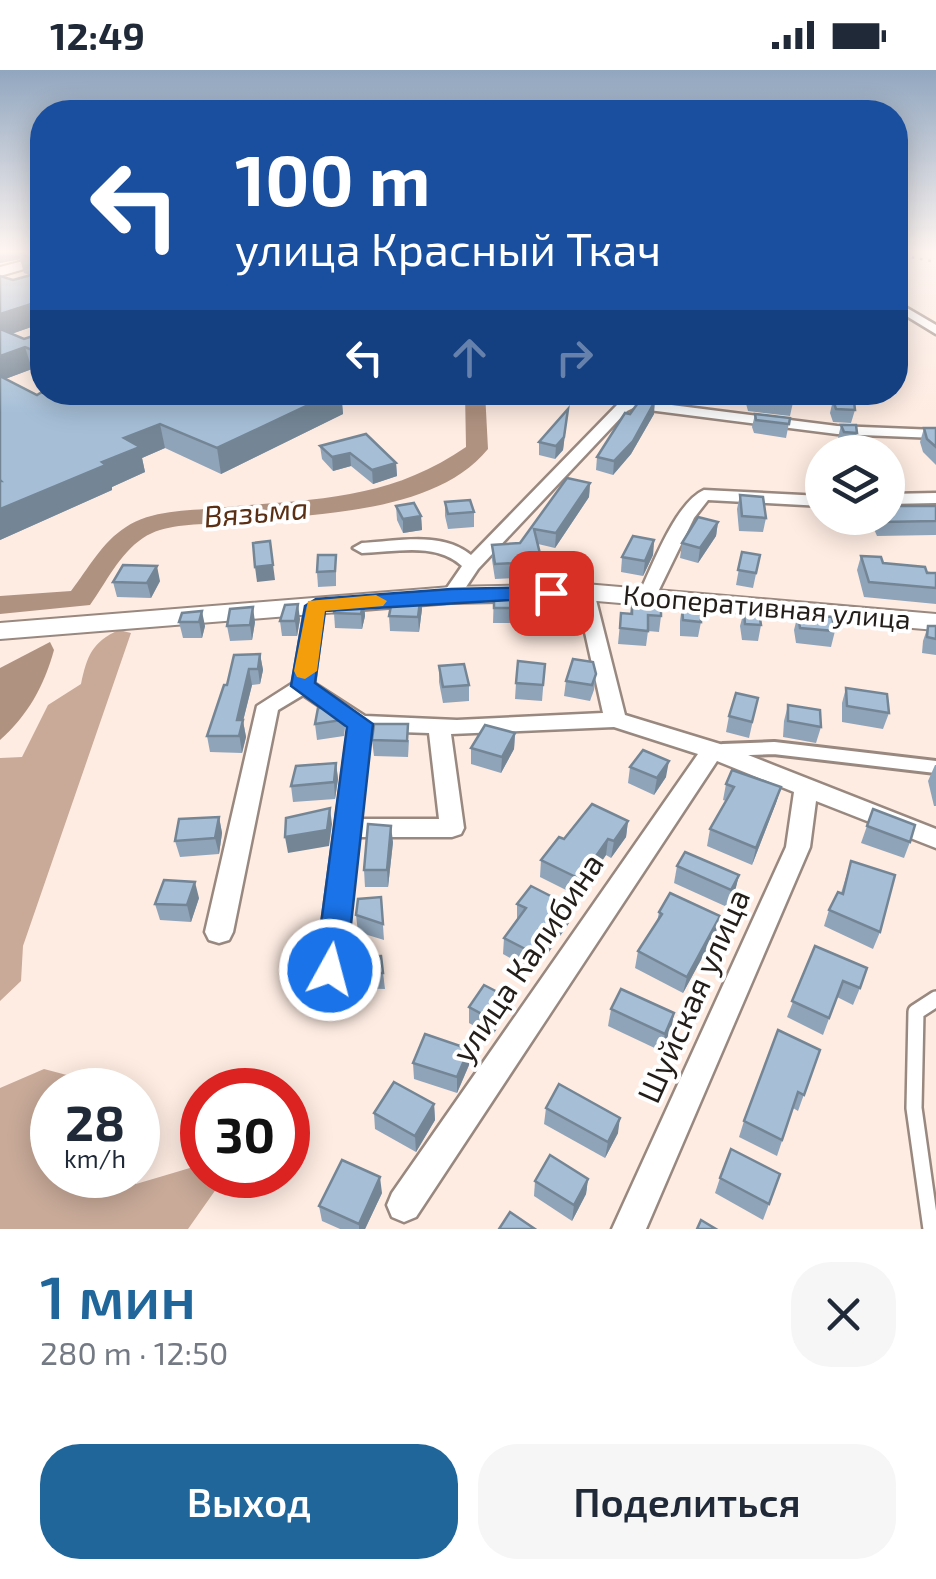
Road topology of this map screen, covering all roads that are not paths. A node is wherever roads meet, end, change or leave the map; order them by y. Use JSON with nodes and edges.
{"nodes":[{"id":1,"x":908,"y":312,"type":"edge"},
{"id":2,"x":936,"y":330,"type":"edge"},
{"id":3,"x":630,"y":405,"type":"edge"},
{"id":4,"x":640,"y":405,"type":"edge"},
{"id":5,"x":936,"y":434,"type":"edge"},
{"id":6,"x":936,"y":498,"type":"edge"},
{"id":7,"x":905,"y":499,"type":"edge"},
{"id":8,"x":805,"y":500,"type":"edge"},
{"id":9,"x":362,"y":548,"type":"dead end"},
{"id":10,"x":472,"y":564,"type":"junction"},
{"id":11,"x":585,"y":592,"type":"junction"},
{"id":12,"x":451,"y":595,"type":"junction"},
{"id":13,"x":647,"y":596,"type":"junction"},
{"id":14,"x":316,"y":606,"type":"junction"},
{"id":15,"x":936,"y":622,"type":"edge"},
{"id":16,"x":0,"y":631,"type":"edge"},
{"id":17,"x":303,"y":686,"type":"junction"},
{"id":18,"x":615,"y":720,"type":"junction"},
{"id":19,"x":360,"y":724,"type":"junction"},
{"id":20,"x":440,"y":727,"type":"junction"},
{"id":21,"x":712,"y":750,"type":"junction"},
{"id":22,"x":936,"y":767,"type":"edge"},
{"id":23,"x":806,"y":787,"type":"junction"},
{"id":24,"x":349,"y":828,"type":"junction"},
{"id":25,"x":936,"y":839,"type":"edge"},
{"id":26,"x":220,"y":932,"type":"dead end"},
{"id":27,"x":330,"y":970,"type":"dead end"},
{"id":28,"x":936,"y":999,"type":"edge"},
{"id":29,"x":404,"y":1205,"type":"dead end"},
{"id":30,"x":630,"y":1229,"type":"edge"},
{"id":31,"x":931,"y":1229,"type":"edge"}],
"edges":[{"from":1,"to":2,"type":"street"},
{"from":3,"to":10,"type":"street"},
{"from":4,"to":5,"type":"street"},
{"from":6,"to":7,"type":"street"},
{"from":8,"to":13,"type":"street"},
{"from":9,"to":10,"type":"street"},
{"from":10,"to":12,"type":"street"},
{"from":11,"to":12,"type":"street","name":"Кооперативная улица"},
{"from":11,"to":13,"type":"street","name":"Кооперативная улица"},
{"from":11,"to":18,"type":"street"},
{"from":12,"to":14,"type":"street","name":"Кооперативная улица"},
{"from":13,"to":15,"type":"street","name":"Кооперативная улица"},
{"from":14,"to":16,"type":"street","name":"Кооперативная улица"},
{"from":14,"to":17,"type":"street"},
{"from":17,"to":19,"type":"street"},
{"from":17,"to":26,"type":"street"},
{"from":18,"to":20,"type":"street"},
{"from":18,"to":21,"type":"street"},
{"from":19,"to":20,"type":"street"},
{"from":19,"to":24,"type":"street"},
{"from":20,"to":24,"type":"street"},
{"from":21,"to":22,"type":"lane"},
{"from":21,"to":23,"type":"street"},
{"from":21,"to":29,"type":"street","name":"улица Калибина"},
{"from":23,"to":25,"type":"street"},
{"from":23,"to":30,"type":"street","name":"Шуйская улица"},
{"from":24,"to":27,"type":"street"},
{"from":28,"to":31,"type":"lane"}]}
